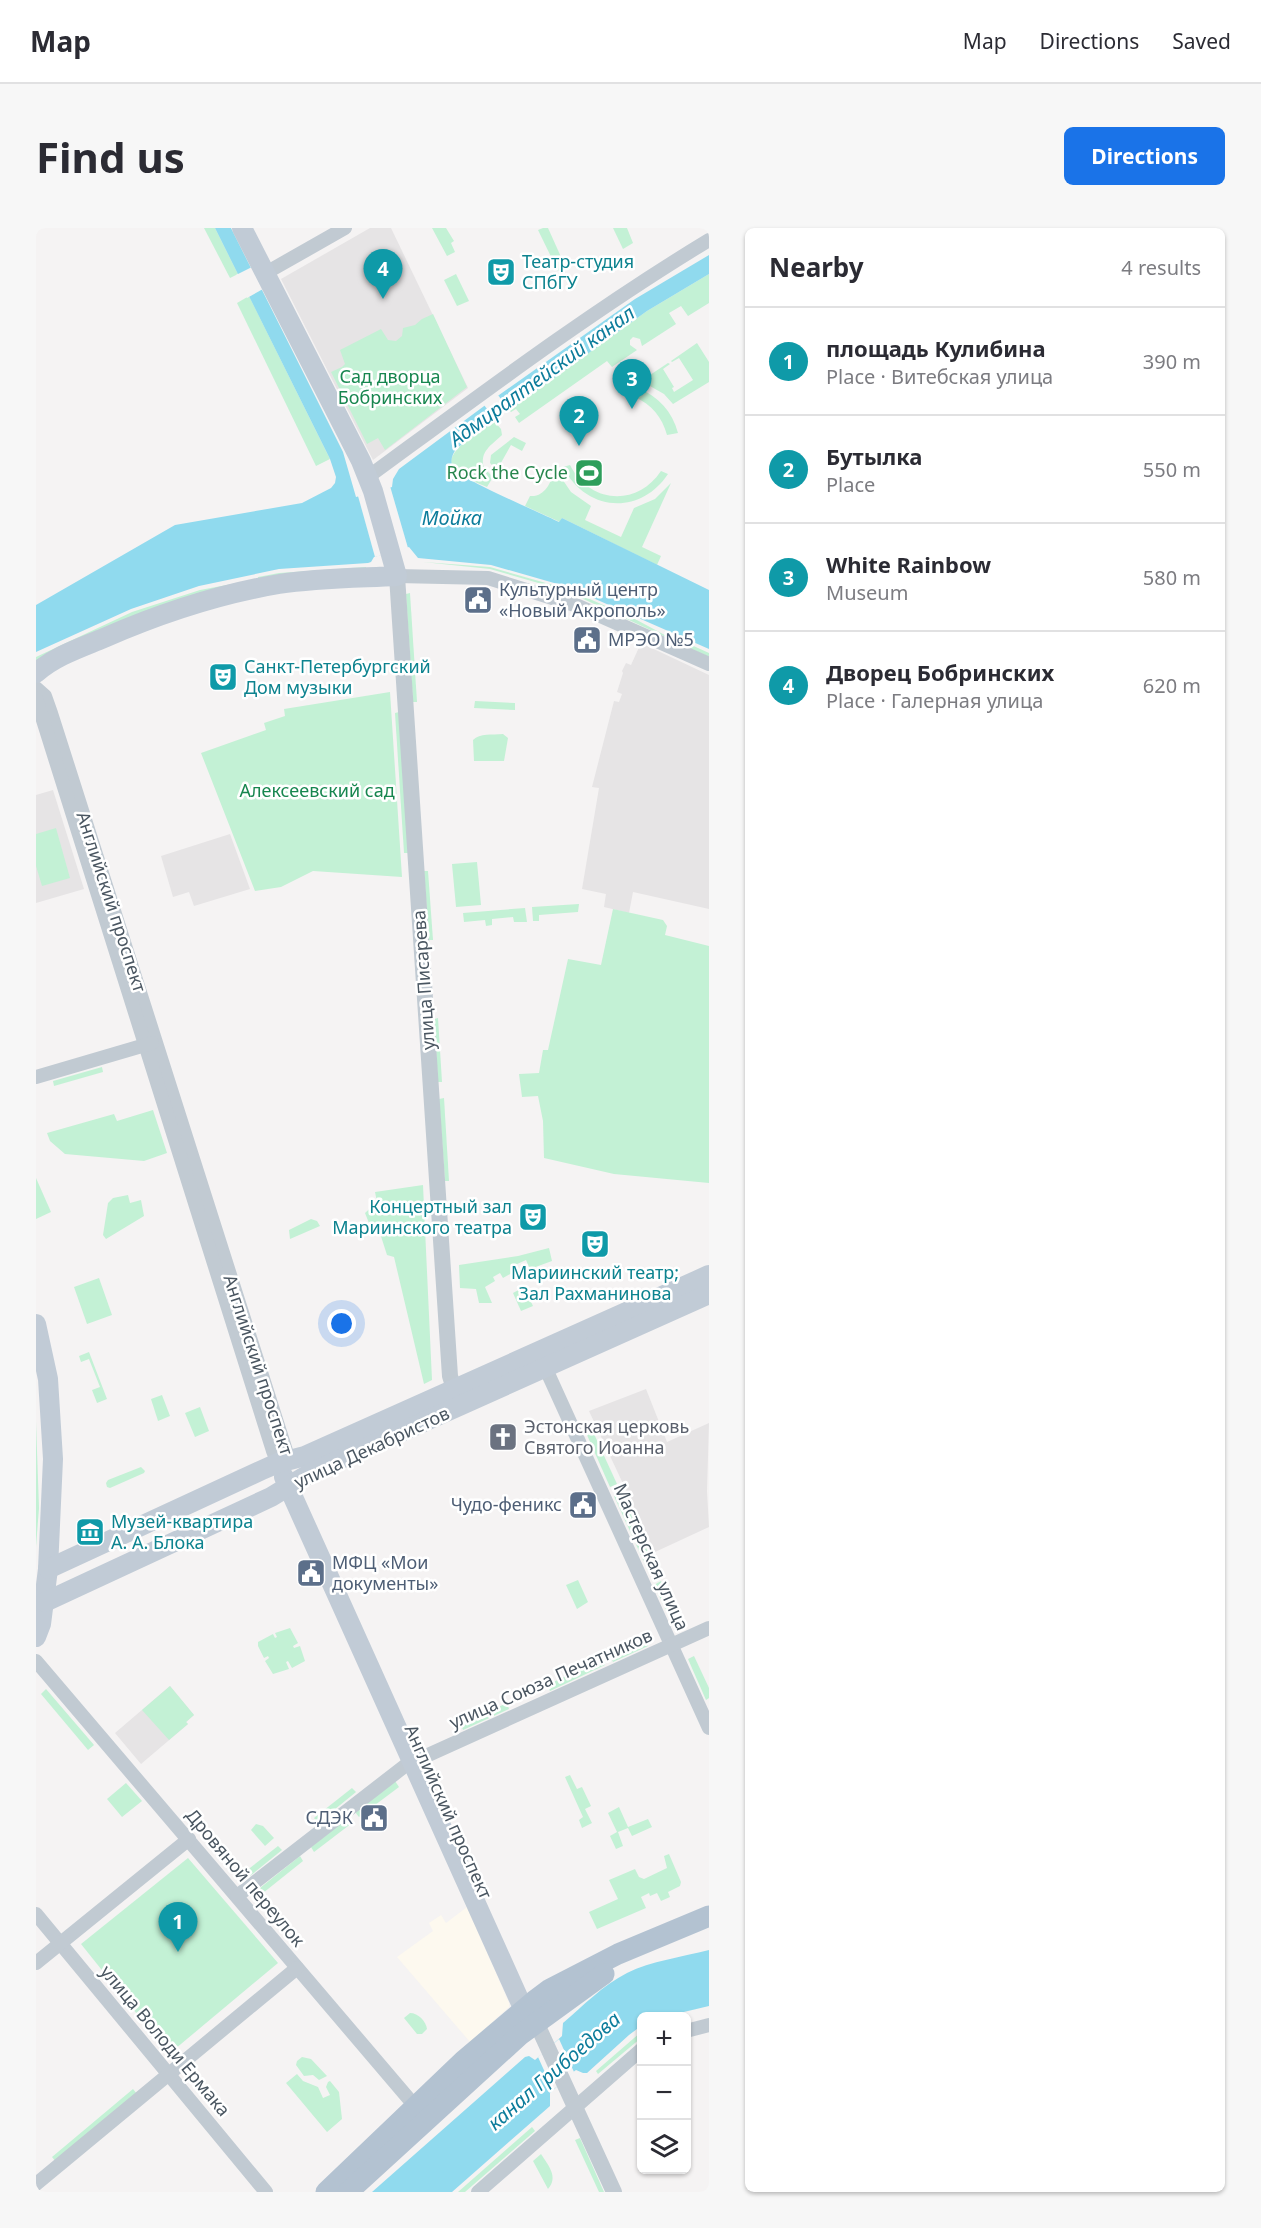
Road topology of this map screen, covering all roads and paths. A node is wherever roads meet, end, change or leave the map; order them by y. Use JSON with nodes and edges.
{"nodes":[{"id":1,"x":242,"y":228,"type":"edge"},
{"id":2,"x":345,"y":228,"type":"edge"},
{"id":3,"x":709,"y":240,"type":"edge"},
{"id":4,"x":264,"y":274,"type":"junction"},
{"id":5,"x":371,"y":484,"type":"junction"},
{"id":6,"x":397,"y":576,"type":"junction"},
{"id":7,"x":709,"y":664,"type":"edge"},
{"id":8,"x":36,"y":674,"type":"edge"},
{"id":9,"x":36,"y":688,"type":"edge"},
{"id":10,"x":36,"y":698,"type":"edge"},
{"id":11,"x":150,"y":1044,"type":"junction"},
{"id":12,"x":36,"y":1077,"type":"edge"},
{"id":13,"x":709,"y":1275,"type":"edge"},
{"id":14,"x":709,"y":1294,"type":"edge"},
{"id":15,"x":36,"y":1324,"type":"edge"},
{"id":16,"x":545,"y":1367,"type":"junction"},
{"id":17,"x":461,"y":1396,"type":"junction"},
{"id":18,"x":283,"y":1462,"type":"junction"},
{"id":19,"x":293,"y":1484,"type":"junction"},
{"id":20,"x":48,"y":1569,"type":"junction"},
{"id":21,"x":40,"y":1602,"type":"edge"},
{"id":22,"x":709,"y":1628,"type":"edge"},
{"id":23,"x":36,"y":1638,"type":"edge"},
{"id":24,"x":671,"y":1645,"type":"junction"},
{"id":25,"x":36,"y":1661,"type":"edge"},
{"id":26,"x":709,"y":1728,"type":"edge"},
{"id":27,"x":418,"y":1759,"type":"junction"},
{"id":28,"x":189,"y":1839,"type":"junction"},
{"id":29,"x":237,"y":1896,"type":"junction"},
{"id":30,"x":36,"y":1914,"type":"edge"},
{"id":31,"x":709,"y":1916,"type":"edge"},
{"id":32,"x":709,"y":1929,"type":"edge"},
{"id":33,"x":60,"y":1943,"type":"junction"},
{"id":34,"x":36,"y":1963,"type":"edge"},
{"id":35,"x":297,"y":1968,"type":"junction"},
{"id":36,"x":531,"y":2010,"type":"junction"},
{"id":37,"x":709,"y":2025,"type":"edge"},
{"id":38,"x":691,"y":2030,"type":"edge"},
{"id":39,"x":637,"y":2053,"type":"edge"},
{"id":40,"x":168,"y":2074,"type":"junction"},
{"id":41,"x":575,"y":2106,"type":"junction"},
{"id":42,"x":421,"y":2113,"type":"junction"},
{"id":43,"x":36,"y":2184,"type":"edge"},
{"id":44,"x":266,"y":2192,"type":"edge"},
{"id":45,"x":326,"y":2192,"type":"edge"},
{"id":46,"x":348,"y":2192,"type":"edge"},
{"id":47,"x":478,"y":2192,"type":"edge"},
{"id":48,"x":614,"y":2192,"type":"edge"}],
"edges":[{"from":1,"to":4,"type":"main road","name":"улица Писарева"},
{"from":2,"to":4,"type":"street"},
{"from":3,"to":5,"type":"street"},
{"from":4,"to":5,"type":"main road","name":"улица Писарева"},
{"from":5,"to":6,"type":"main road","name":"улица Писарева"},
{"from":6,"to":7,"type":"street"},
{"from":6,"to":8,"type":"main road"},
{"from":6,"to":17,"type":"street","name":"улица Писарева"},
{"from":9,"to":11,"type":"street","name":"Английский проспект"},
{"from":10,"to":11,"type":"street","name":"Английский проспект"},
{"from":11,"to":12,"type":"street"},
{"from":11,"to":18,"type":"street","name":"Английский проспект"},
{"from":13,"to":17,"type":"main road","name":"улица Декабристов"},
{"from":14,"to":16,"type":"main road","name":"улица Декабристов"},
{"from":15,"to":20,"type":"main road"},
{"from":16,"to":17,"type":"main road","name":"улица Декабристов"},
{"from":16,"to":24,"type":"street","name":"Мастерская улица"},
{"from":17,"to":18,"type":"main road","name":"улица Декабристов"},
{"from":17,"to":19,"type":"main road","name":"улица Декабристов"},
{"from":18,"to":19,"type":"main road","name":"Английский проспект"},
{"from":18,"to":20,"type":"main road","name":"улица Декабристов"},
{"from":19,"to":21,"type":"main road","name":"улица Декабристов"},
{"from":19,"to":27,"type":"main road","name":"Английский проспект"},
{"from":20,"to":21,"type":"main road"},
{"from":21,"to":23,"type":"main road"},
{"from":22,"to":24,"type":"street","name":"улица Союза Печатников"},
{"from":24,"to":26,"type":"street","name":"Мастерская улица"},
{"from":24,"to":27,"type":"street","name":"улица Союза Печатников"},
{"from":25,"to":28,"type":"street","name":"Дровяной переулок"},
{"from":27,"to":29,"type":"street","name":"улица Союза Печатников"},
{"from":27,"to":36,"type":"main road","name":"Английский проспект"},
{"from":28,"to":29,"type":"street","name":"Дровяной переулок"},
{"from":28,"to":33,"type":"street"},
{"from":29,"to":35,"type":"street","name":"Дровяной переулок"},
{"from":30,"to":33,"type":"street","name":"улица Володи Ермака"},
{"from":31,"to":36,"type":"main road"},
{"from":32,"to":36,"type":"main road"},
{"from":33,"to":34,"type":"street"},
{"from":33,"to":40,"type":"street","name":"улица Володи Ермака"},
{"from":35,"to":40,"type":"street"},
{"from":35,"to":42,"type":"street","name":"Дровяной переулок"},
{"from":36,"to":41,"type":"street","name":"Английский проспект"},
{"from":36,"to":42,"type":"main road"},
{"from":37,"to":38,"type":"street"},
{"from":39,"to":41,"type":"street"},
{"from":40,"to":43,"type":"street"},
{"from":40,"to":44,"type":"street","name":"улица Володи Ермака"},
{"from":41,"to":47,"type":"street"},
{"from":41,"to":48,"type":"street"},
{"from":42,"to":45,"type":"main road"},
{"from":42,"to":46,"type":"main road"}]}
